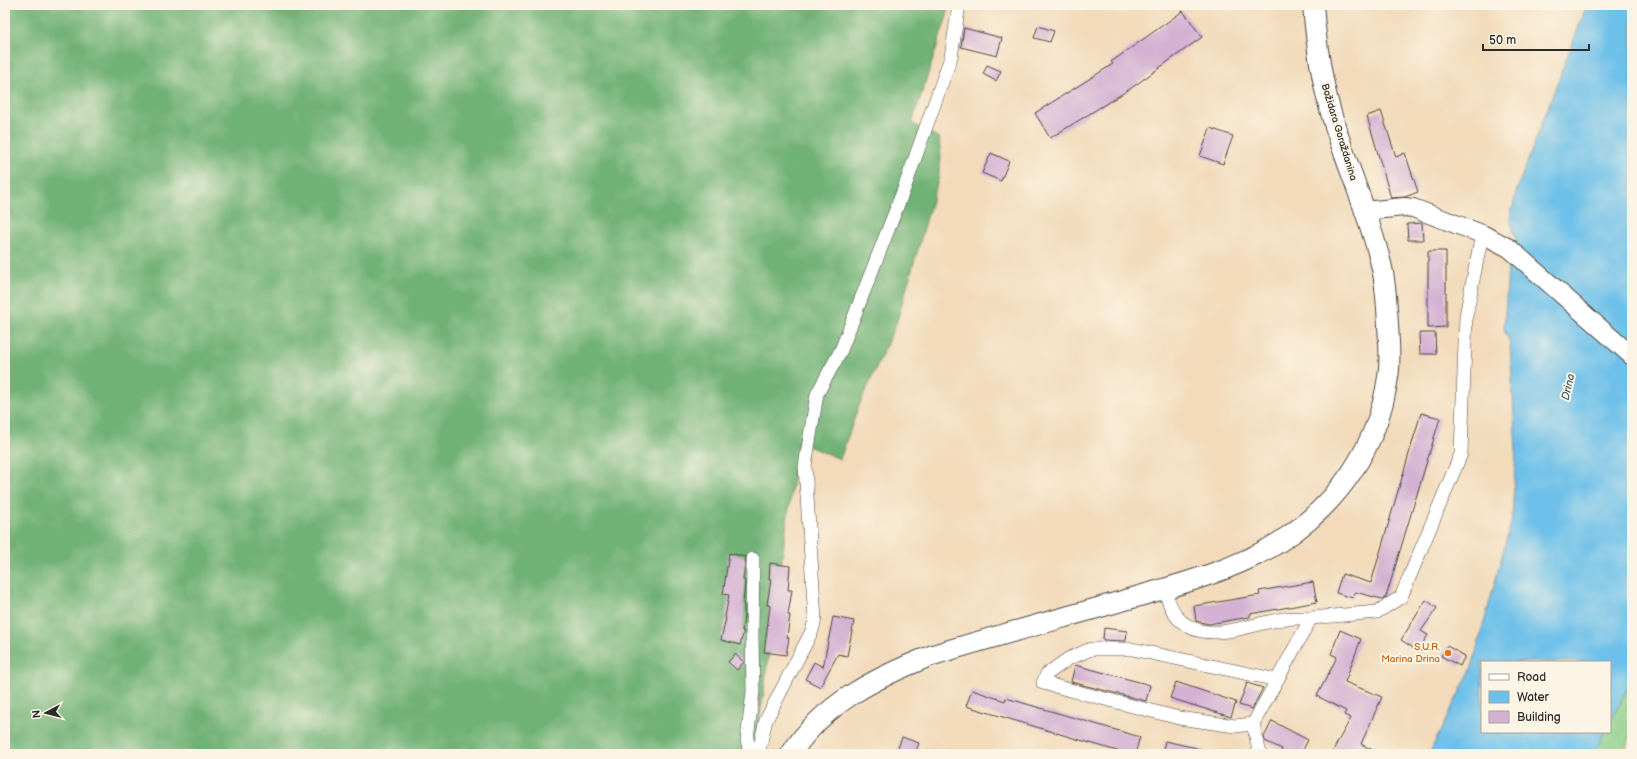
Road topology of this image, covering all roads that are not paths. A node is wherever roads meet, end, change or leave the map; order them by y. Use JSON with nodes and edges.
{"nodes":[{"id":1,"x":959,"y":5,"type":"edge"},
{"id":2,"x":1313,"y":5,"type":"edge"},
{"id":3,"x":1364,"y":211,"type":"junction"},
{"id":4,"x":1482,"y":234,"type":"junction"},
{"id":5,"x":1632,"y":356,"type":"edge"},
{"id":6,"x":753,"y":559,"type":"dead end"},
{"id":7,"x":1164,"y":589,"type":"junction"},
{"id":8,"x":1311,"y":618,"type":"junction"},
{"id":9,"x":1277,"y":680,"type":"junction"},
{"id":10,"x":1253,"y":724,"type":"junction"},
{"id":11,"x":750,"y":754,"type":"edge"},
{"id":12,"x":758,"y":754,"type":"edge"},
{"id":13,"x":791,"y":754,"type":"edge"},
{"id":14,"x":1260,"y":754,"type":"edge"}],
"edges":[{"from":1,"to":12,"type":"street"},
{"from":2,"to":3,"type":"main road","name":"Božidara Goraždanina"},
{"from":3,"to":4,"type":"street"},
{"from":3,"to":7,"type":"main road","name":"Božidara Goraždanina"},
{"from":4,"to":5,"type":"street"},
{"from":4,"to":8,"type":"street"},
{"from":6,"to":11,"type":"street"},
{"from":7,"to":8,"type":"street"},
{"from":7,"to":13,"type":"main road","name":"Božidara Goraždanina"},
{"from":8,"to":9,"type":"street"},
{"from":9,"to":10,"type":"street"},
{"from":9,"to":10,"type":"street"},
{"from":10,"to":14,"type":"street"}]}
